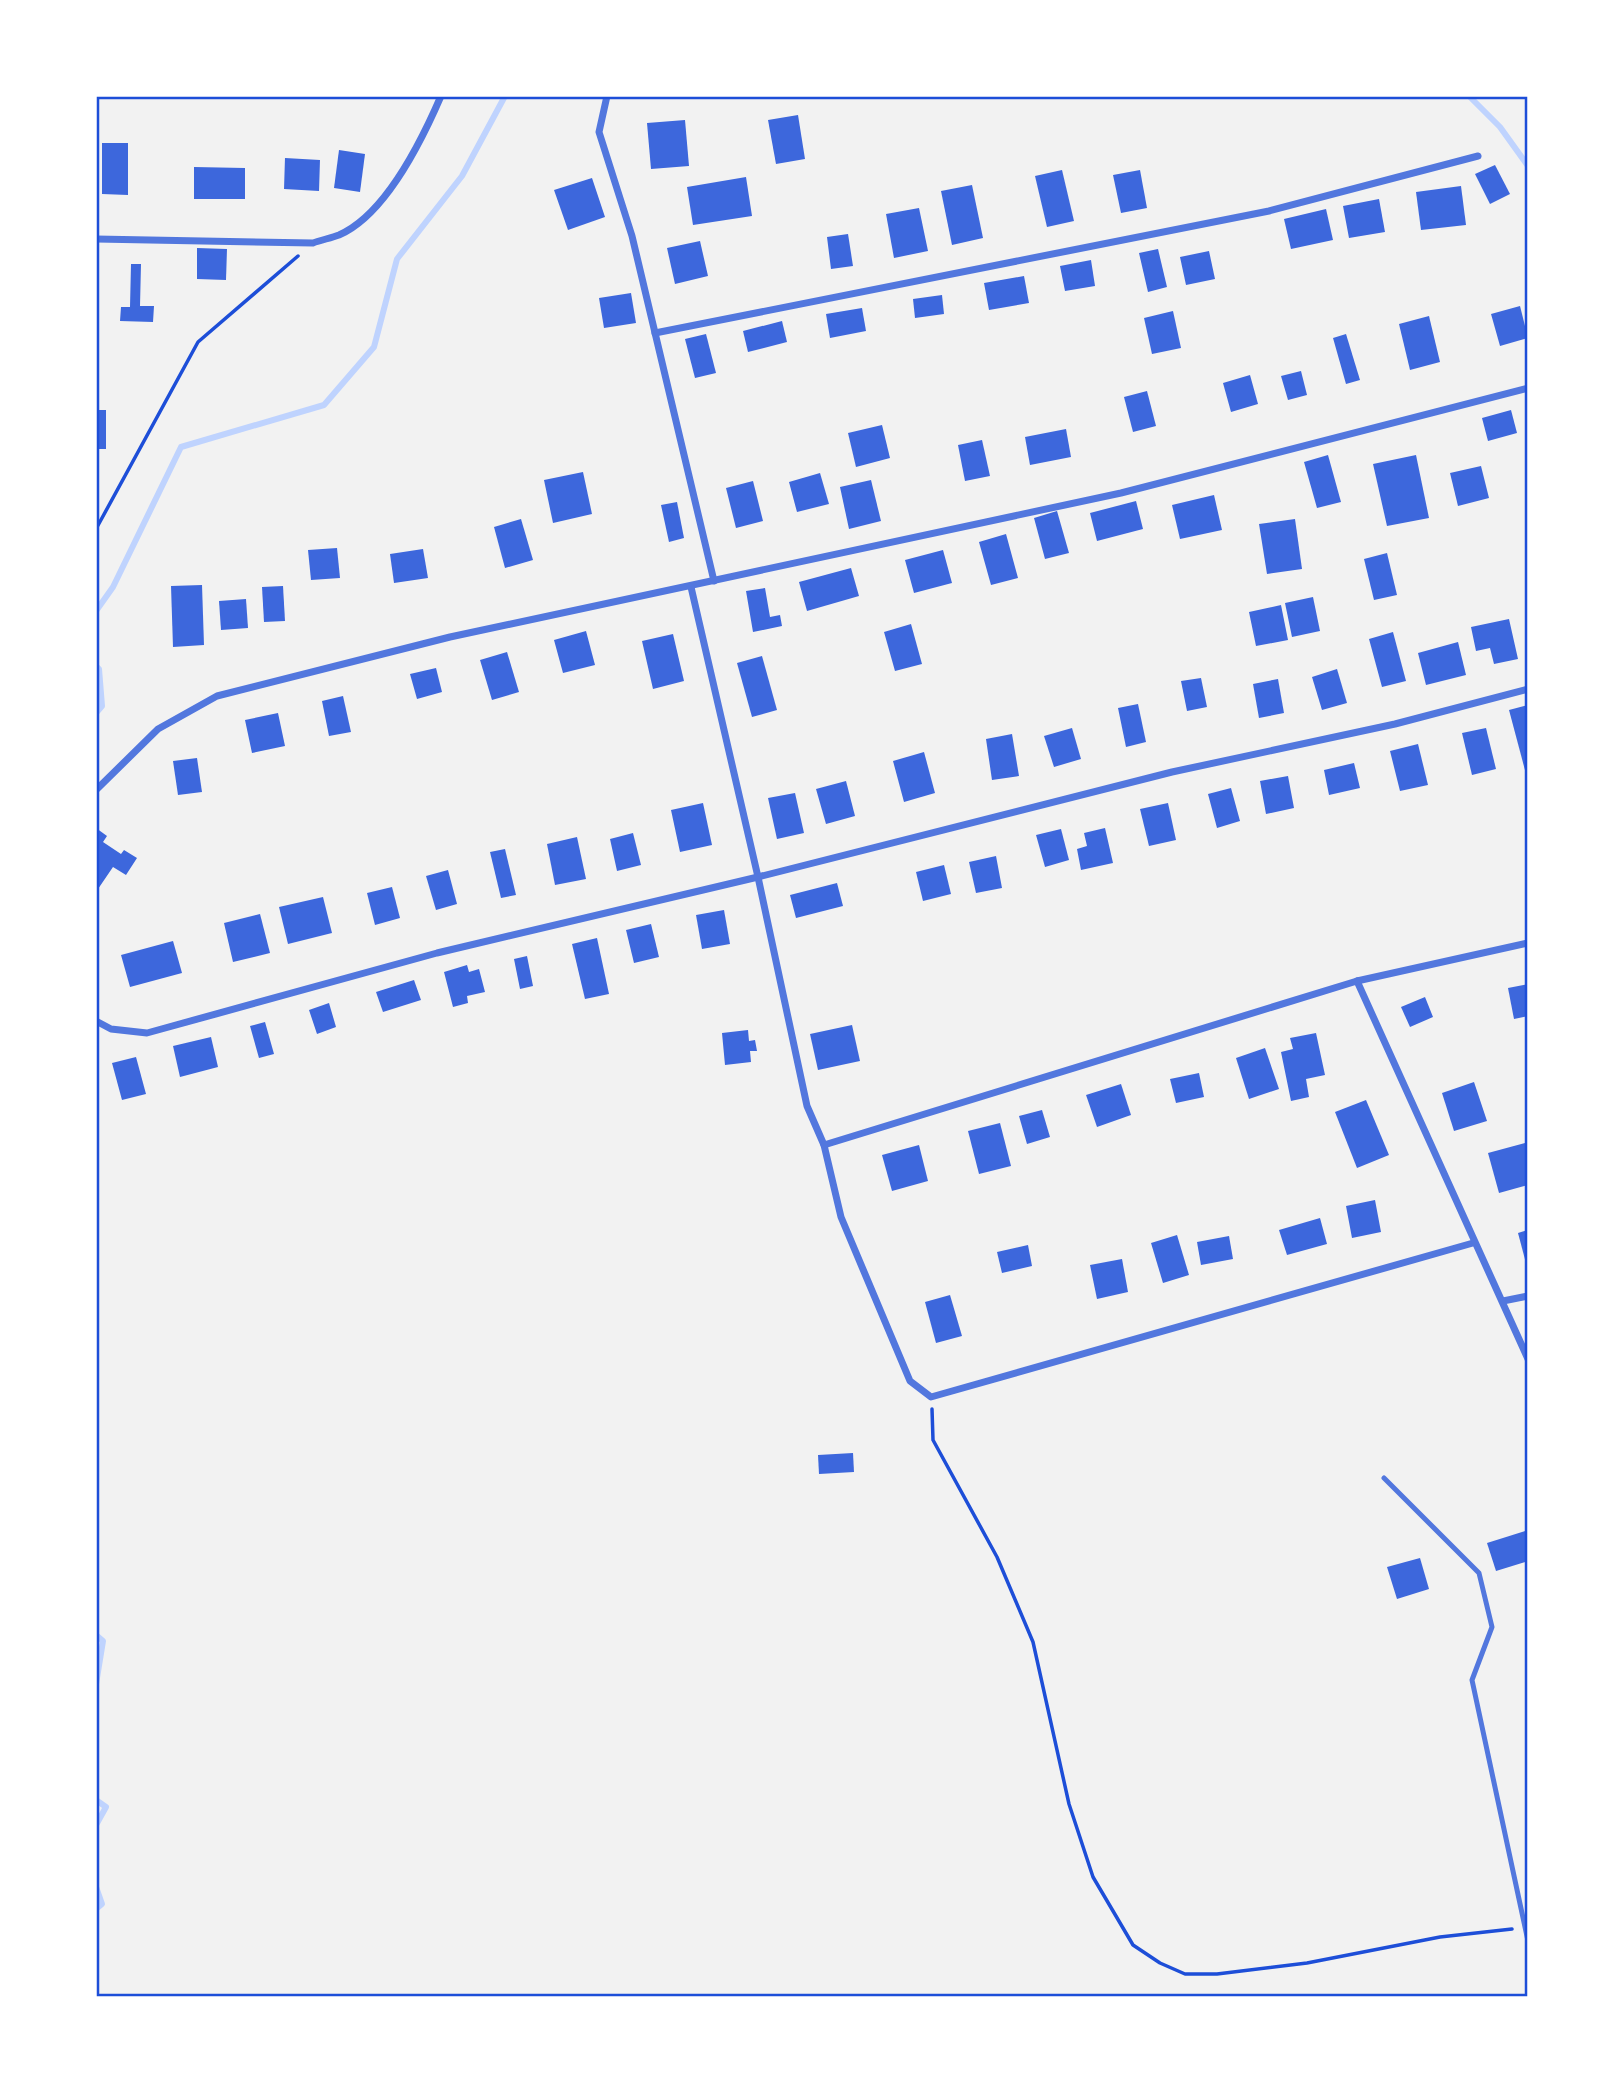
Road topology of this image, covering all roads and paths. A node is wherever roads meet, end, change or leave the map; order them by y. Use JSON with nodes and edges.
{"nodes":[{"id":1,"x":441,"y":96,"type":"edge"},
{"id":2,"x":607,"y":96,"type":"edge"},
{"id":3,"x":1478,"y":156,"type":"dead end"},
{"id":4,"x":96,"y":239,"type":"edge"},
{"id":5,"x":313,"y":243,"type":"junction"},
{"id":6,"x":655,"y":333,"type":"junction"},
{"id":7,"x":1528,"y":388,"type":"edge"},
{"id":8,"x":96,"y":529,"type":"edge"},
{"id":9,"x":714,"y":581,"type":"junction"},
{"id":10,"x":691,"y":587,"type":"junction"},
{"id":11,"x":1528,"y":690,"type":"edge"},
{"id":12,"x":96,"y":790,"type":"edge"},
{"id":13,"x":758,"y":877,"type":"junction"},
{"id":14,"x":1528,"y":943,"type":"edge"},
{"id":15,"x":1357,"y":981,"type":"junction"},
{"id":16,"x":96,"y":1021,"type":"edge"},
{"id":17,"x":824,"y":1145,"type":"junction"},
{"id":18,"x":1473,"y":1243,"type":"junction"},
{"id":19,"x":1528,"y":1296,"type":"edge"},
{"id":20,"x":1503,"y":1301,"type":"junction"},
{"id":21,"x":1528,"y":1359,"type":"edge"},
{"id":22,"x":931,"y":1397,"type":"junction"},
{"id":23,"x":1384,"y":1478,"type":"dead end"},
{"id":24,"x":1525,"y":1927,"type":"junction"},
{"id":25,"x":1528,"y":1941,"type":"edge"}],
"edges":[{"from":1,"to":5,"type":"street"},
{"from":2,"to":6,"type":"street"},
{"from":3,"to":6,"type":"street"},
{"from":4,"to":5,"type":"street"},
{"from":5,"to":8,"type":"path"},
{"from":6,"to":9,"type":"street"},
{"from":7,"to":9,"type":"street"},
{"from":9,"to":10,"type":"street"},
{"from":10,"to":12,"type":"street"},
{"from":10,"to":13,"type":"street"},
{"from":11,"to":13,"type":"street"},
{"from":13,"to":16,"type":"street"},
{"from":13,"to":17,"type":"street"},
{"from":14,"to":15,"type":"street"},
{"from":15,"to":17,"type":"street"},
{"from":15,"to":18,"type":"street"},
{"from":17,"to":22,"type":"street"},
{"from":18,"to":20,"type":"street"},
{"from":18,"to":22,"type":"street"},
{"from":19,"to":20,"type":"street"},
{"from":20,"to":21,"type":"street"},
{"from":22,"to":24,"type":"path"},
{"from":23,"to":24,"type":"lane"},
{"from":24,"to":25,"type":"lane"}]}
